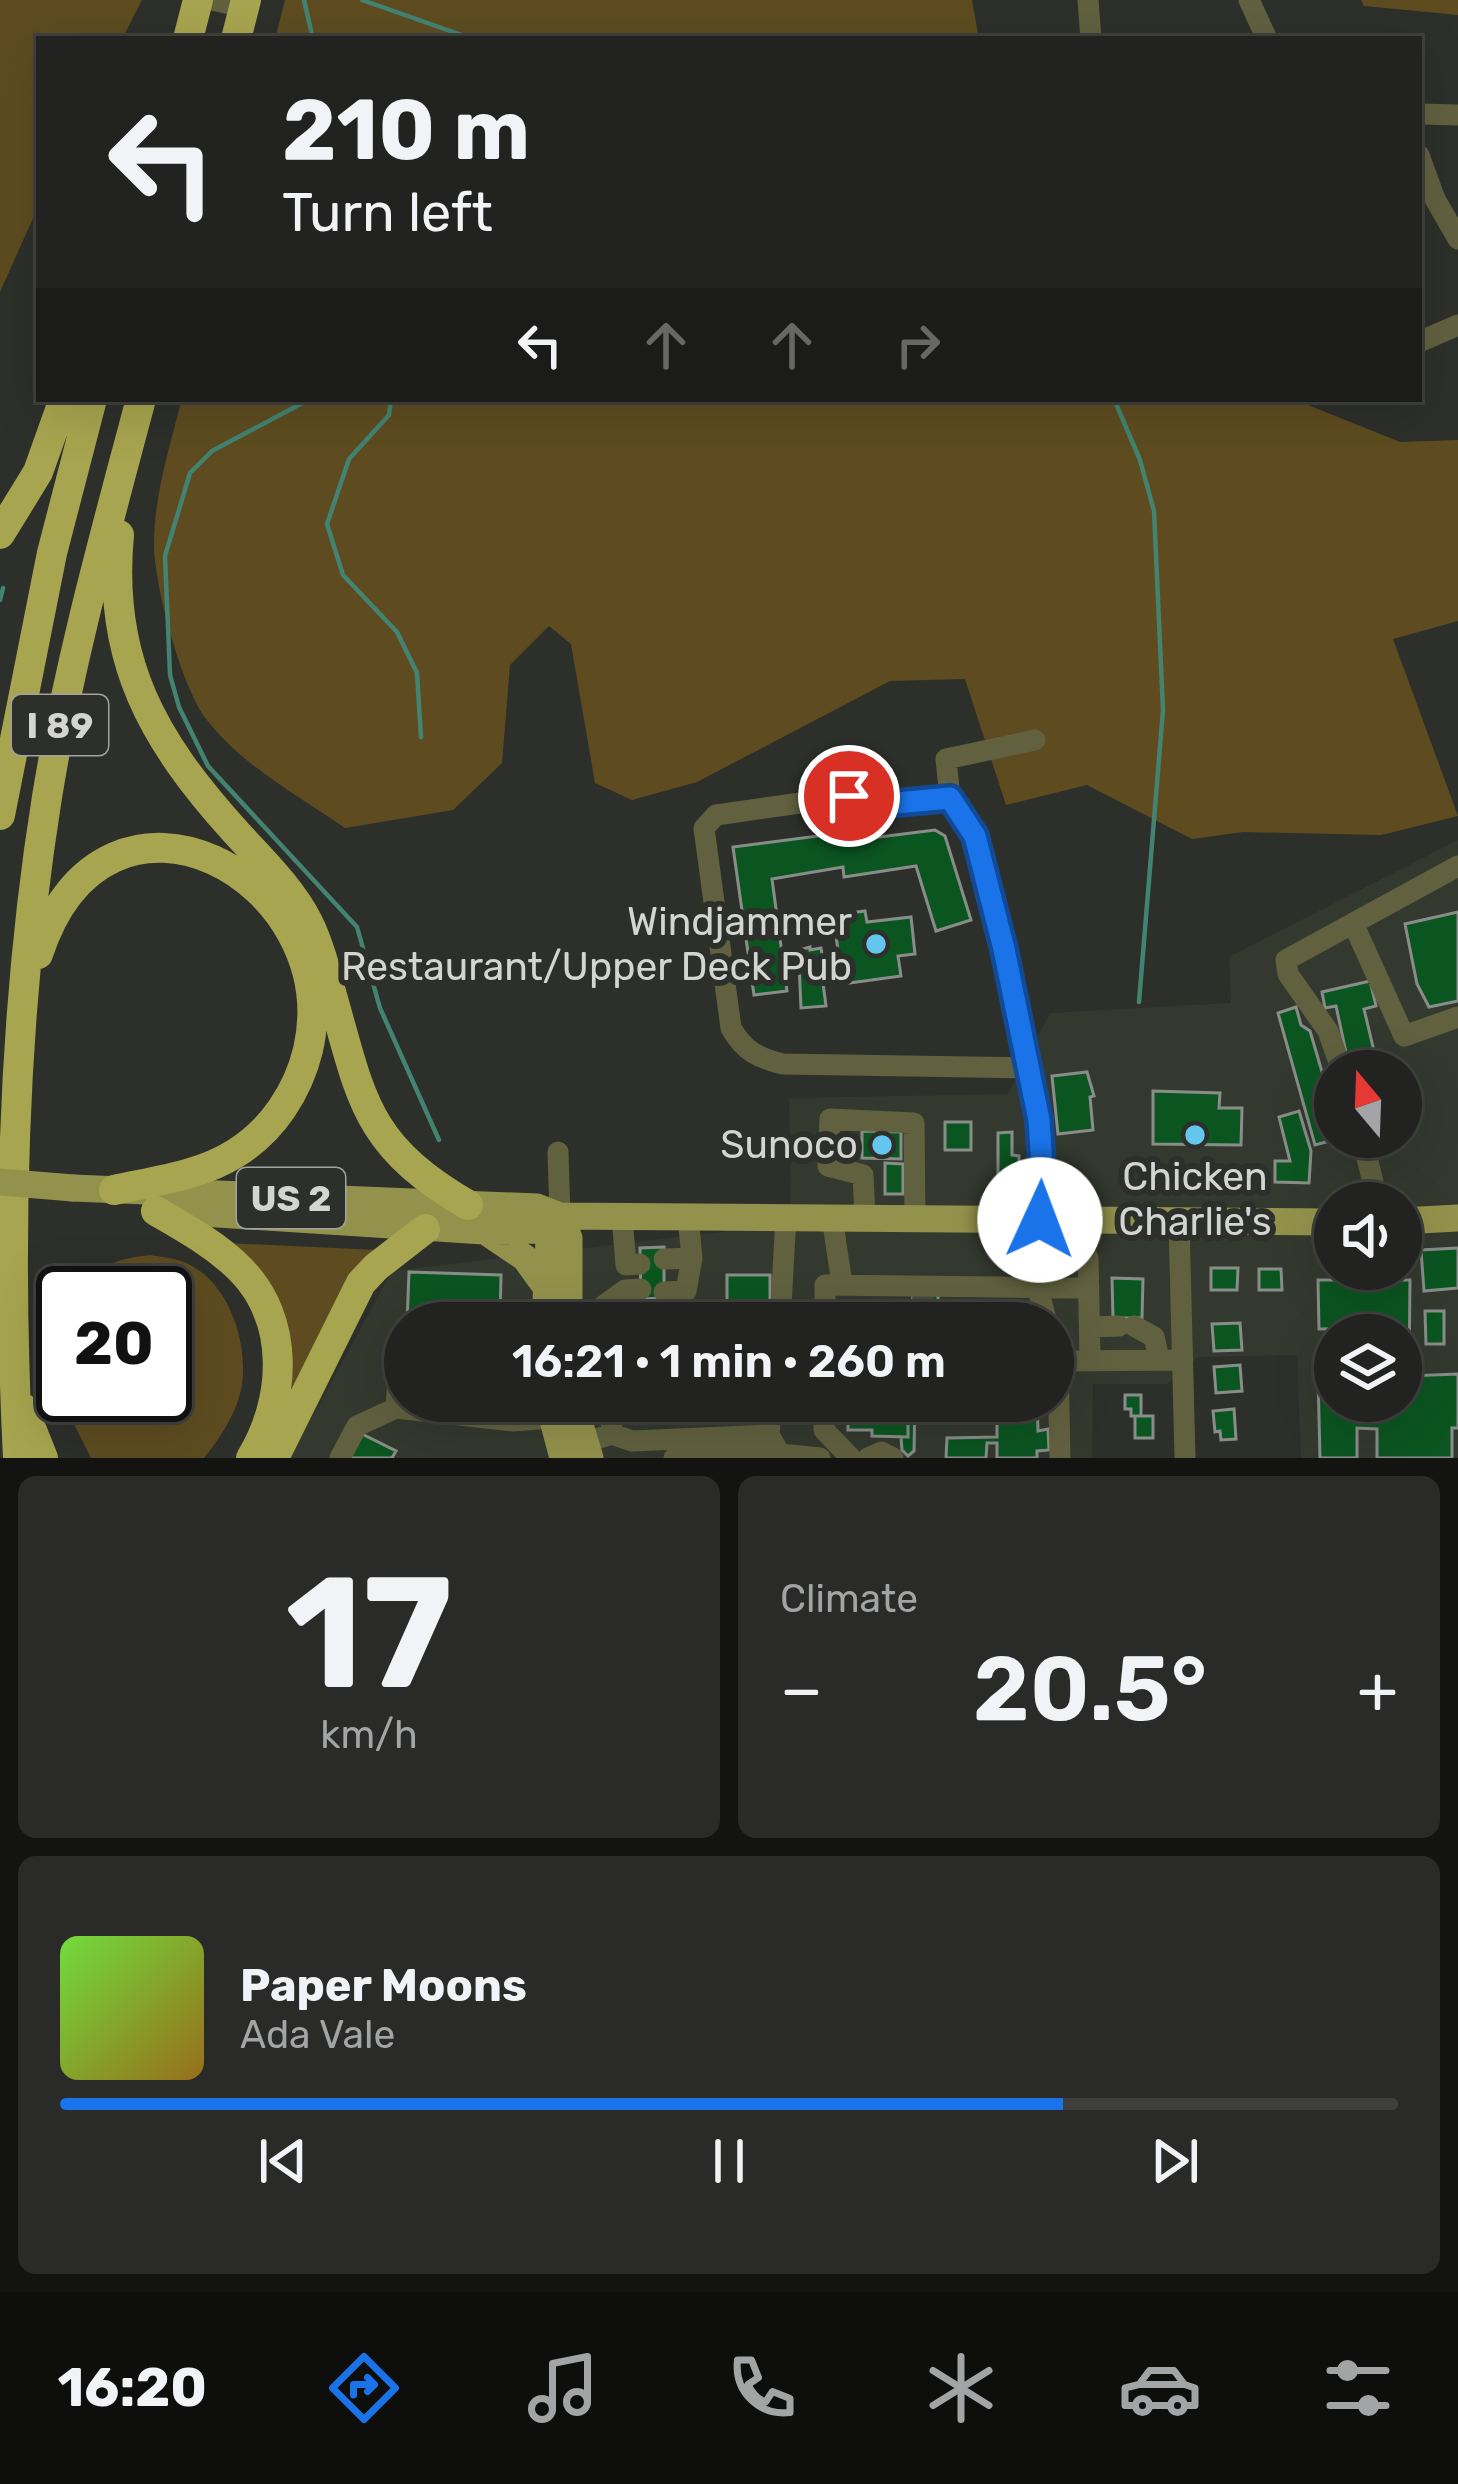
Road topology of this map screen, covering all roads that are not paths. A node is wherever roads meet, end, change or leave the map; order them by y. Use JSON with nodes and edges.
{"nodes":[{"id":1,"x":198,"y":0,"type":"edge"},
{"id":2,"x":212,"y":0,"type":"edge"},
{"id":3,"x":1088,"y":0,"type":"edge"},
{"id":4,"x":1249,"y":0,"type":"edge"},
{"id":5,"x":245,"y":4,"type":"edge"},
{"id":6,"x":189,"y":36,"type":"edge"},
{"id":7,"x":237,"y":36,"type":"edge"},
{"id":8,"x":1091,"y":36,"type":"edge"},
{"id":9,"x":1266,"y":36,"type":"edge"},
{"id":10,"x":1422,"y":114,"type":"edge"},
{"id":11,"x":1458,"y":115,"type":"edge"},
{"id":12,"x":1422,"y":163,"type":"edge"},
{"id":13,"x":1458,"y":239,"type":"edge"},
{"id":14,"x":1458,"y":325,"type":"edge"},
{"id":15,"x":1422,"y":341,"type":"edge"},
{"id":16,"x":63,"y":402,"type":"edge"},
{"id":17,"x":91,"y":402,"type":"edge"},
{"id":18,"x":140,"y":402,"type":"edge"},
{"id":19,"x":127,"y":450,"type":"junction"},
{"id":20,"x":0,"y":534,"type":"edge"},
{"id":21,"x":1035,"y":740,"type":"dead end"},
{"id":22,"x":950,"y":798,"type":"junction"},
{"id":23,"x":0,"y":815,"type":"edge"},
{"id":24,"x":1458,"y":866,"type":"edge"},
{"id":25,"x":1353,"y":923,"type":"junction"},
{"id":26,"x":22,"y":1005,"type":"junction"},
{"id":27,"x":1458,"y":1017,"type":"edge"},
{"id":28,"x":1335,"y":1050,"type":"edge"},
{"id":29,"x":1026,"y":1068,"type":"junction"},
{"id":30,"x":557,"y":1152,"type":"dead end"},
{"id":31,"x":0,"y":1182,"type":"edge"},
{"id":32,"x":114,"y":1190,"type":"junction"},
{"id":33,"x":73,"y":1197,"type":"junction"},
{"id":34,"x":0,"y":1199,"type":"edge"},
{"id":35,"x":156,"y":1210,"type":"junction"},
{"id":36,"x":560,"y":1216,"type":"junction"},
{"id":37,"x":622,"y":1216,"type":"junction"},
{"id":38,"x":688,"y":1216,"type":"junction"},
{"id":39,"x":786,"y":1217,"type":"junction"},
{"id":40,"x":832,"y":1217,"type":"junction"},
{"id":41,"x":476,"y":1218,"type":"junction"},
{"id":42,"x":865,"y":1218,"type":"junction"},
{"id":43,"x":915,"y":1218,"type":"junction"},
{"id":44,"x":1458,"y":1219,"type":"edge"},
{"id":45,"x":1040,"y":1220,"type":"junction"},
{"id":46,"x":1072,"y":1220,"type":"junction"},
{"id":47,"x":1422,"y":1220,"type":"edge"},
{"id":48,"x":1179,"y":1222,"type":"junction"},
{"id":49,"x":1314,"y":1222,"type":"edge"},
{"id":50,"x":425,"y":1229,"type":"junction"},
{"id":51,"x":692,"y":1258,"type":"junction"},
{"id":52,"x":664,"y":1259,"type":"dead end"},
{"id":53,"x":842,"y":1284,"type":"junction"},
{"id":54,"x":957,"y":1287,"type":"junction"},
{"id":55,"x":1089,"y":1288,"type":"junction"},
{"id":56,"x":1038,"y":1289,"type":"junction"},
{"id":57,"x":664,"y":1292,"type":"dead end"},
{"id":58,"x":560,"y":1302,"type":"edge"},
{"id":59,"x":562,"y":1302,"type":"edge"},
{"id":60,"x":620,"y":1302,"type":"edge"},
{"id":61,"x":781,"y":1302,"type":"edge"},
{"id":62,"x":825,"y":1302,"type":"edge"},
{"id":63,"x":947,"y":1302,"type":"edge"},
{"id":64,"x":1041,"y":1302,"type":"edge"},
{"id":65,"x":1091,"y":1327,"type":"junction"},
{"id":66,"x":1074,"y":1356,"type":"edge"},
{"id":67,"x":1090,"y":1359,"type":"junction"},
{"id":68,"x":1159,"y":1359,"type":"junction"},
{"id":69,"x":1183,"y":1360,"type":"junction"},
{"id":70,"x":14,"y":1382,"type":"junction"},
{"id":71,"x":384,"y":1414,"type":"edge"},
{"id":72,"x":572,"y":1422,"type":"edge"},
{"id":73,"x":773,"y":1422,"type":"edge"},
{"id":74,"x":824,"y":1422,"type":"edge"},
{"id":75,"x":1058,"y":1422,"type":"edge"},
{"id":76,"x":775,"y":1444,"type":"junction"},
{"id":77,"x":598,"y":1449,"type":"edge"},
{"id":78,"x":18,"y":1458,"type":"edge"},
{"id":79,"x":44,"y":1458,"type":"edge"},
{"id":80,"x":251,"y":1458,"type":"edge"},
{"id":81,"x":274,"y":1458,"type":"edge"},
{"id":82,"x":340,"y":1458,"type":"edge"},
{"id":83,"x":674,"y":1458,"type":"edge"},
{"id":84,"x":820,"y":1458,"type":"edge"},
{"id":85,"x":851,"y":1458,"type":"edge"},
{"id":86,"x":868,"y":1458,"type":"edge"},
{"id":87,"x":893,"y":1458,"type":"edge"},
{"id":88,"x":1060,"y":1458,"type":"edge"},
{"id":89,"x":1185,"y":1458,"type":"edge"}],
"edges":[{"from":1,"to":6,"type":"highway"},
{"from":2,"to":5,"type":"street"},
{"from":3,"to":8,"type":"street"},
{"from":4,"to":9,"type":"street"},
{"from":5,"to":7,"type":"highway"},
{"from":10,"to":11,"type":"street"},
{"from":12,"to":13,"type":"street"},
{"from":14,"to":15,"type":"street"},
{"from":16,"to":20,"type":"highway"},
{"from":17,"to":23,"type":"highway","number":"I 89"},
{"from":18,"to":19,"type":"highway","number":"I 89"},
{"from":19,"to":26,"type":"highway","number":"I 89"},
{"from":19,"to":41,"type":"highway"},
{"from":21,"to":22,"type":"street"},
{"from":22,"to":29,"type":"street"},
{"from":22,"to":29,"type":"street"},
{"from":24,"to":25,"type":"street"},
{"from":25,"to":27,"type":"street"},
{"from":25,"to":28,"type":"street"},
{"from":26,"to":32,"type":"highway"},
{"from":26,"to":70,"type":"highway","number":"I 89"},
{"from":29,"to":45,"type":"street"},
{"from":30,"to":36,"type":"street"},
{"from":31,"to":33,"type":"main road","number":"US 2","bridge":true},
{"from":32,"to":33,"type":"main road","number":"US 2"},
{"from":32,"to":41,"type":"main road","number":"US 2"},
{"from":33,"to":34,"type":"main road","number":"US 2"},
{"from":33,"to":35,"type":"main road","number":"US 2"},
{"from":35,"to":50,"type":"main road","number":"US 2"},
{"from":35,"to":80,"type":"highway"},
{"from":36,"to":37,"type":"main road","number":"US 2"},
{"from":36,"to":41,"type":"main road","number":"US 2"},
{"from":36,"to":59,"type":"main road"},
{"from":37,"to":38,"type":"main road","number":"US 2"},
{"from":37,"to":60,"type":"street"},
{"from":38,"to":39,"type":"main road","number":"US 2"},
{"from":38,"to":51,"type":"street"},
{"from":39,"to":40,"type":"main road","number":"US 2"},
{"from":39,"to":61,"type":"street"},
{"from":40,"to":42,"type":"main road","number":"US 2"},
{"from":40,"to":53,"type":"street"},
{"from":41,"to":50,"type":"main road","number":"US 2"},
{"from":41,"to":58,"type":"main road"},
{"from":42,"to":43,"type":"main road","number":"US 2"},
{"from":42,"to":43,"type":"street"},
{"from":43,"to":45,"type":"main road","number":"US 2"},
{"from":44,"to":47,"type":"main road"},
{"from":45,"to":46,"type":"main road","number":"US 2"},
{"from":45,"to":56,"type":"street"},
{"from":46,"to":48,"type":"main road","number":"US 2"},
{"from":46,"to":55,"type":"street"},
{"from":48,"to":49,"type":"main road","number":"US 2"},
{"from":48,"to":69,"type":"street"},
{"from":50,"to":81,"type":"highway"},
{"from":51,"to":52,"type":"street"},
{"from":51,"to":57,"type":"street"},
{"from":53,"to":54,"type":"street"},
{"from":53,"to":62,"type":"street"},
{"from":54,"to":56,"type":"street"},
{"from":54,"to":63,"type":"street"},
{"from":55,"to":56,"type":"street"},
{"from":55,"to":65,"type":"street"},
{"from":56,"to":64,"type":"street"},
{"from":65,"to":67,"type":"street"},
{"from":65,"to":68,"type":"street"},
{"from":66,"to":67,"type":"street"},
{"from":67,"to":68,"type":"street"},
{"from":68,"to":69,"type":"street"},
{"from":69,"to":89,"type":"street"},
{"from":70,"to":78,"type":"highway","number":"I 89"},
{"from":70,"to":79,"type":"highway"},
{"from":71,"to":82,"type":"street"},
{"from":72,"to":77,"type":"main road"},
{"from":73,"to":76,"type":"street"},
{"from":74,"to":85,"type":"street"},
{"from":75,"to":88,"type":"street"},
{"from":76,"to":77,"type":"street"},
{"from":76,"to":83,"type":"street"},
{"from":76,"to":84,"type":"street"},
{"from":86,"to":87,"type":"street"}]}
